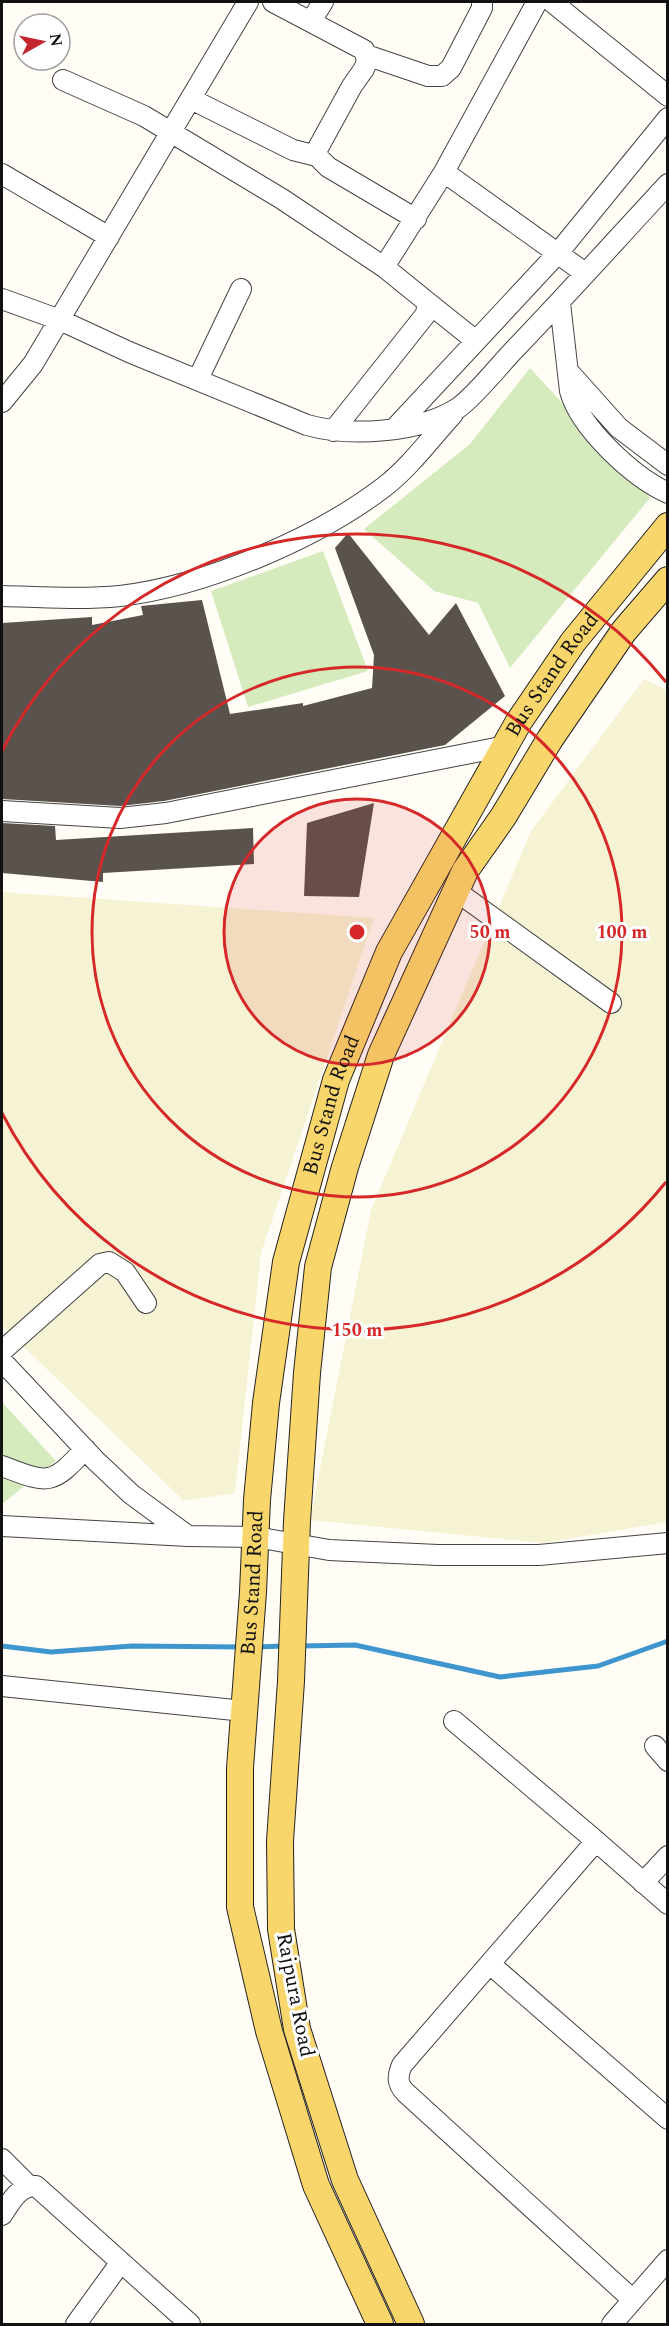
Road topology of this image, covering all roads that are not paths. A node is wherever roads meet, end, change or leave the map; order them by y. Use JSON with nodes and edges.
{"nodes":[{"id":1,"x":248,"y":2,"type":"edge"},
{"id":2,"x":273,"y":2,"type":"edge"},
{"id":3,"x":323,"y":2,"type":"edge"},
{"id":4,"x":482,"y":2,"type":"edge"},
{"id":5,"x":537,"y":2,"type":"edge"},
{"id":6,"x":552,"y":2,"type":"edge"},
{"id":7,"x":311,"y":21,"type":"junction"},
{"id":8,"x":366,"y":55,"type":"junction"},
{"id":9,"x":63,"y":80,"type":"dead end"},
{"id":10,"x":668,"y":96,"type":"edge"},
{"id":11,"x":191,"y":99,"type":"junction"},
{"id":12,"x":668,"y":118,"type":"edge"},
{"id":13,"x":171,"y":134,"type":"junction"},
{"id":14,"x":317,"y":156,"type":"junction"},
{"id":15,"x":444,"y":172,"type":"junction"},
{"id":16,"x":2,"y":174,"type":"edge"},
{"id":17,"x":668,"y":184,"type":"edge"},
{"id":18,"x":416,"y":219,"type":"junction"},
{"id":19,"x":109,"y":237,"type":"junction"},
{"id":20,"x":558,"y":253,"type":"junction"},
{"id":21,"x":384,"y":267,"type":"junction"},
{"id":22,"x":585,"y":273,"type":"junction"},
{"id":23,"x":241,"y":289,"type":"dead end"},
{"id":24,"x":2,"y":299,"type":"edge"},
{"id":25,"x":426,"y":302,"type":"junction"},
{"id":26,"x":560,"y":303,"type":"junction"},
{"id":27,"x":60,"y":320,"type":"junction"},
{"id":28,"x":476,"y":341,"type":"junction"},
{"id":29,"x":568,"y":371,"type":"junction"},
{"id":30,"x":198,"y":379,"type":"junction"},
{"id":31,"x":2,"y":402,"type":"edge"},
{"id":32,"x":459,"y":407,"type":"junction"},
{"id":33,"x":395,"y":429,"type":"junction"},
{"id":34,"x":333,"y":431,"type":"junction"},
{"id":35,"x":668,"y":465,"type":"edge"},
{"id":36,"x":668,"y":493,"type":"edge"},
{"id":37,"x":668,"y":526,"type":"edge"},
{"id":38,"x":668,"y":580,"type":"edge"},
{"id":39,"x":2,"y":596,"type":"edge"},
{"id":40,"x":506,"y":746,"type":"junction"},
{"id":41,"x":2,"y":811,"type":"edge"},
{"id":42,"x":456,"y":891,"type":"junction"},
{"id":43,"x":612,"y":1003,"type":"dead end"},
{"id":44,"x":146,"y":1303,"type":"dead end"},
{"id":45,"x":2,"y":1351,"type":"edge"},
{"id":46,"x":2,"y":1361,"type":"edge"},
{"id":47,"x":85,"y":1449,"type":"junction"},
{"id":48,"x":2,"y":1466,"type":"edge"},
{"id":49,"x":2,"y":1526,"type":"edge"},
{"id":50,"x":188,"y":1536,"type":"junction"},
{"id":51,"x":256,"y":1538,"type":"junction"},
{"id":52,"x":668,"y":1543,"type":"edge"},
{"id":53,"x":296,"y":1544,"type":"junction"},
{"id":54,"x":291,"y":1681,"type":"joint"},
{"id":55,"x":2,"y":1686,"type":"edge"},
{"id":56,"x":244,"y":1711,"type":"junction"},
{"id":57,"x":454,"y":1721,"type":"dead end"},
{"id":58,"x":240,"y":1768,"type":"joint"},
{"id":59,"x":596,"y":1841,"type":"junction"},
{"id":60,"x":668,"y":1856,"type":"edge"},
{"id":61,"x":643,"y":1883,"type":"junction"},
{"id":62,"x":668,"y":1904,"type":"edge"},
{"id":63,"x":490,"y":1964,"type":"junction"},
{"id":64,"x":668,"y":2119,"type":"edge"},
{"id":65,"x":2,"y":2159,"type":"edge"},
{"id":66,"x":29,"y":2186,"type":"junction"},
{"id":67,"x":2,"y":2215,"type":"edge"},
{"id":68,"x":668,"y":2260,"type":"edge"},
{"id":69,"x":121,"y":2262,"type":"junction"},
{"id":70,"x":633,"y":2300,"type":"junction"},
{"id":71,"x":185,"y":2323,"type":"edge"},
{"id":72,"x":76,"y":2325,"type":"edge"},
{"id":73,"x":380,"y":2325,"type":"edge"},
{"id":74,"x":411,"y":2325,"type":"edge"},
{"id":75,"x":612,"y":2325,"type":"edge"}],
"edges":[{"from":1,"to":11,"type":"street"},
{"from":2,"to":7,"type":"street"},
{"from":3,"to":7,"type":"street"},
{"from":4,"to":8,"type":"street"},
{"from":5,"to":15,"type":"street"},
{"from":6,"to":10,"type":"street"},
{"from":7,"to":8,"type":"street"},
{"from":8,"to":14,"type":"street"},
{"from":9,"to":13,"type":"street"},
{"from":11,"to":13,"type":"street"},
{"from":11,"to":14,"type":"street"},
{"from":12,"to":20,"type":"street"},
{"from":13,"to":19,"type":"street"},
{"from":13,"to":21,"type":"street"},
{"from":14,"to":18,"type":"street"},
{"from":15,"to":18,"type":"street"},
{"from":15,"to":20,"type":"street"},
{"from":16,"to":19,"type":"street"},
{"from":17,"to":22,"type":"street"},
{"from":18,"to":21,"type":"street"},
{"from":19,"to":27,"type":"street"},
{"from":20,"to":22,"type":"street"},
{"from":20,"to":28,"type":"street"},
{"from":21,"to":25,"type":"street"},
{"from":22,"to":26,"type":"street"},
{"from":23,"to":30,"type":"street"},
{"from":24,"to":27,"type":"street"},
{"from":25,"to":28,"type":"street"},
{"from":25,"to":34,"type":"street"},
{"from":26,"to":29,"type":"street"},
{"from":26,"to":32,"type":"street"},
{"from":27,"to":30,"type":"street"},
{"from":27,"to":31,"type":"street"},
{"from":28,"to":33,"type":"street"},
{"from":29,"to":35,"type":"street"},
{"from":29,"to":36,"type":"street"},
{"from":30,"to":34,"type":"street"},
{"from":32,"to":33,"type":"street"},
{"from":32,"to":39,"type":"street"},
{"from":33,"to":34,"type":"street"},
{"from":37,"to":40,"type":"main road","name":"Bus Stand Road"},
{"from":38,"to":42,"type":"main road","name":"Bus Stand Road"},
{"from":40,"to":41,"type":"street"},
{"from":40,"to":51,"type":"main road","name":"Bus Stand Road"},
{"from":42,"to":43,"type":"street"},
{"from":42,"to":53,"type":"main road","name":"Bus Stand Road"},
{"from":44,"to":45,"type":"street"},
{"from":46,"to":47,"type":"street"},
{"from":47,"to":48,"type":"street"},
{"from":47,"to":50,"type":"street"},
{"from":49,"to":50,"type":"street"},
{"from":50,"to":51,"type":"street"},
{"from":51,"to":53,"type":"street"},
{"from":51,"to":56,"type":"main road","name":"Bus Stand Road"},
{"from":52,"to":53,"type":"street"},
{"from":53,"to":54,"type":"main road","name":"Bus Stand Road"},
{"from":54,"to":74,"type":"main road","name":"Rajpura Road"},
{"from":55,"to":56,"type":"street"},
{"from":56,"to":58,"type":"main road","name":"Bus Stand Road"},
{"from":57,"to":59,"type":"street"},
{"from":58,"to":73,"type":"main road","name":"Rajpura Road"},
{"from":59,"to":61,"type":"street"},
{"from":59,"to":63,"type":"street"},
{"from":60,"to":61,"type":"street"},
{"from":61,"to":62,"type":"street"},
{"from":63,"to":64,"type":"street"},
{"from":63,"to":70,"type":"street"},
{"from":65,"to":66,"type":"street"},
{"from":66,"to":67,"type":"street"},
{"from":66,"to":69,"type":"street"},
{"from":68,"to":70,"type":"street"},
{"from":69,"to":71,"type":"street"},
{"from":69,"to":72,"type":"street"},
{"from":70,"to":75,"type":"street"}]}
